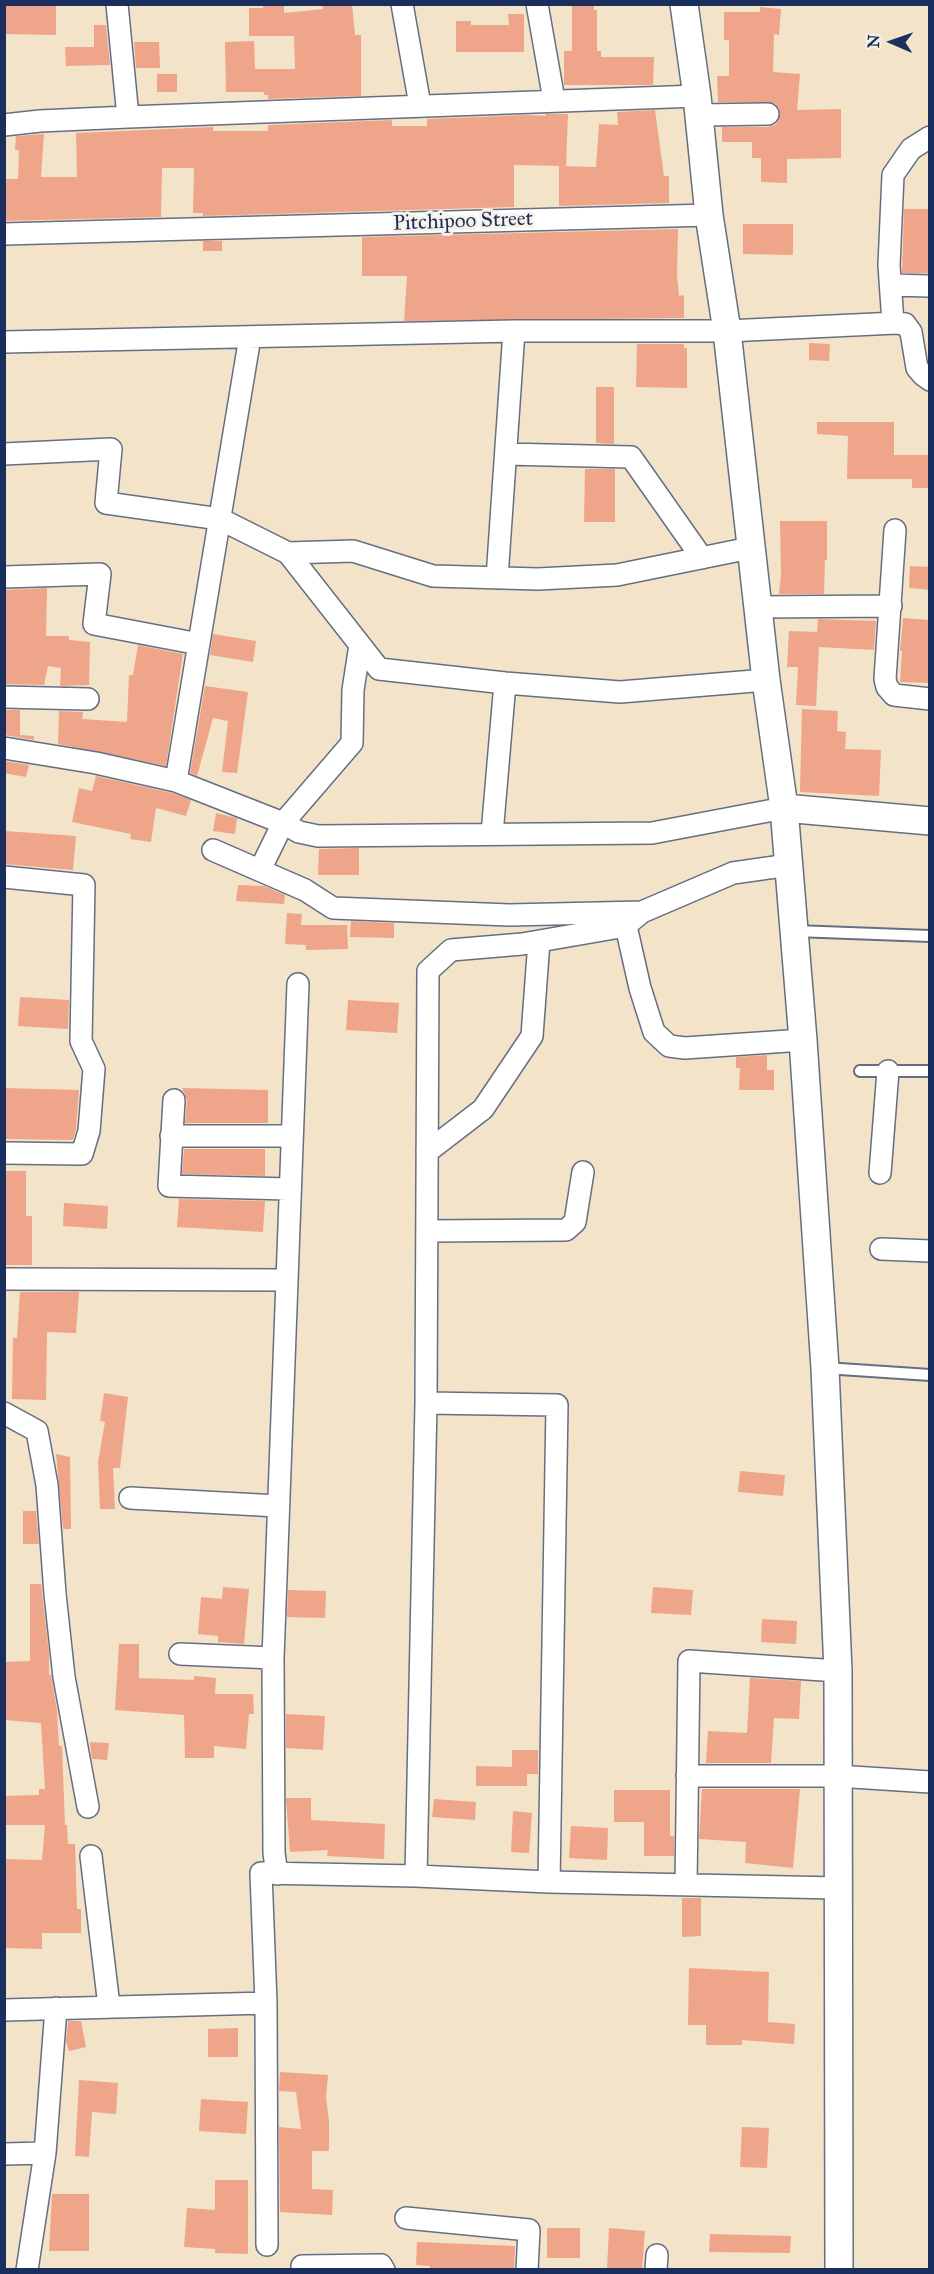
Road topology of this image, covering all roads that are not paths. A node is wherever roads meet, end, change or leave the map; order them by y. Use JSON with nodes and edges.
{"nodes":[{"id":1,"x":117,"y":4,"type":"edge"},
{"id":2,"x":402,"y":4,"type":"edge"},
{"id":3,"x":537,"y":4,"type":"edge"},
{"id":4,"x":684,"y":4,"type":"edge"},
{"id":5,"x":554,"y":100,"type":"junction"},
{"id":6,"x":420,"y":105,"type":"junction"},
{"id":7,"x":698,"y":106,"type":"junction"},
{"id":8,"x":768,"y":114,"type":"dead end"},
{"id":9,"x":128,"y":117,"type":"junction"},
{"id":10,"x":4,"y":125,"type":"edge"},
{"id":11,"x":930,"y":137,"type":"edge"},
{"id":12,"x":709,"y":215,"type":"junction"},
{"id":13,"x":4,"y":234,"type":"edge"},
{"id":14,"x":891,"y":285,"type":"junction"},
{"id":15,"x":930,"y":286,"type":"edge"},
{"id":16,"x":893,"y":323,"type":"junction"},
{"id":17,"x":514,"y":331,"type":"junction"},
{"id":18,"x":727,"y":331,"type":"junction"},
{"id":19,"x":250,"y":337,"type":"junction"},
{"id":20,"x":4,"y":342,"type":"edge"},
{"id":21,"x":930,"y":380,"type":"edge"},
{"id":22,"x":4,"y":454,"type":"edge"},
{"id":23,"x":506,"y":454,"type":"junction"},
{"id":24,"x":220,"y":519,"type":"junction"},
{"id":25,"x":895,"y":530,"type":"dead end"},
{"id":26,"x":750,"y":548,"type":"junction"},
{"id":27,"x":288,"y":553,"type":"junction"},
{"id":28,"x":702,"y":558,"type":"junction"},
{"id":29,"x":4,"y":577,"type":"edge"},
{"id":30,"x":497,"y":578,"type":"junction"},
{"id":31,"x":891,"y":606,"type":"junction"},
{"id":32,"x":758,"y":607,"type":"junction"},
{"id":33,"x":199,"y":644,"type":"junction"},
{"id":34,"x":360,"y":645,"type":"junction"},
{"id":35,"x":766,"y":680,"type":"junction"},
{"id":36,"x":505,"y":683,"type":"junction"},
{"id":37,"x":4,"y":698,"type":"edge"},
{"id":38,"x":88,"y":699,"type":"dead end"},
{"id":39,"x":930,"y":699,"type":"edge"},
{"id":40,"x":4,"y":748,"type":"edge"},
{"id":41,"x":176,"y":781,"type":"junction"},
{"id":42,"x":784,"y":808,"type":"junction"},
{"id":43,"x":930,"y":821,"type":"edge"},
{"id":44,"x":283,"y":823,"type":"junction"},
{"id":45,"x":492,"y":834,"type":"junction"},
{"id":46,"x":213,"y":850,"type":"dead end"},
{"id":47,"x":789,"y":865,"type":"junction"},
{"id":48,"x":260,"y":870,"type":"junction"},
{"id":49,"x":4,"y":877,"type":"edge"},
{"id":50,"x":642,"y":912,"type":"junction"},
{"id":51,"x":626,"y":926,"type":"junction"},
{"id":52,"x":794,"y":931,"type":"junction"},
{"id":53,"x":930,"y":936,"type":"edge"},
{"id":54,"x":539,"y":941,"type":"junction"},
{"id":55,"x":298,"y":984,"type":"dead end"},
{"id":56,"x":803,"y":1040,"type":"junction"},
{"id":57,"x":860,"y":1071,"type":"dead end"},
{"id":58,"x":888,"y":1071,"type":"junction"},
{"id":59,"x":930,"y":1071,"type":"edge"},
{"id":60,"x":174,"y":1100,"type":"dead end"},
{"id":61,"x":171,"y":1136,"type":"junction"},
{"id":62,"x":291,"y":1136,"type":"junction"},
{"id":63,"x":427,"y":1152,"type":"junction"},
{"id":64,"x":4,"y":1154,"type":"edge"},
{"id":65,"x":583,"y":1172,"type":"dead end"},
{"id":66,"x":880,"y":1173,"type":"dead end"},
{"id":67,"x":290,"y":1189,"type":"junction"},
{"id":68,"x":427,"y":1231,"type":"junction"},
{"id":69,"x":881,"y":1249,"type":"dead end"},
{"id":70,"x":930,"y":1251,"type":"edge"},
{"id":71,"x":4,"y":1279,"type":"edge"},
{"id":72,"x":286,"y":1280,"type":"junction"},
{"id":73,"x":825,"y":1368,"type":"junction"},
{"id":74,"x":930,"y":1375,"type":"edge"},
{"id":75,"x":426,"y":1403,"type":"junction"},
{"id":76,"x":4,"y":1413,"type":"edge"},
{"id":77,"x":130,"y":1498,"type":"dead end"},
{"id":78,"x":278,"y":1506,"type":"junction"},
{"id":79,"x":180,"y":1654,"type":"dead end"},
{"id":80,"x":273,"y":1658,"type":"junction"},
{"id":81,"x":838,"y":1671,"type":"junction"},
{"id":82,"x":687,"y":1776,"type":"junction"},
{"id":83,"x":837,"y":1776,"type":"junction"},
{"id":84,"x":930,"y":1782,"type":"edge"},
{"id":85,"x":88,"y":1807,"type":"dead end"},
{"id":86,"x":91,"y":1856,"type":"dead end"},
{"id":87,"x":277,"y":1874,"type":"junction"},
{"id":88,"x":416,"y":1876,"type":"junction"},
{"id":89,"x":549,"y":1882,"type":"junction"},
{"id":90,"x":686,"y":1885,"type":"junction"},
{"id":91,"x":837,"y":1888,"type":"junction"},
{"id":92,"x":266,"y":2003,"type":"junction"},
{"id":93,"x":109,"y":2006,"type":"junction"},
{"id":94,"x":56,"y":2008,"type":"junction"},
{"id":95,"x":4,"y":2010,"type":"edge"},
{"id":96,"x":45,"y":2153,"type":"junction"},
{"id":97,"x":4,"y":2154,"type":"edge"},
{"id":98,"x":405,"y":2218,"type":"dead end"},
{"id":99,"x":267,"y":2245,"type":"dead end"},
{"id":100,"x":303,"y":2266,"type":"dead end"},
{"id":101,"x":27,"y":2270,"type":"edge"},
{"id":102,"x":384,"y":2270,"type":"edge"},
{"id":103,"x":527,"y":2270,"type":"edge"},
{"id":104,"x":839,"y":2270,"type":"edge"}],
"edges":[{"from":1,"to":9,"type":"street"},
{"from":2,"to":6,"type":"street"},
{"from":3,"to":5,"type":"street"},
{"from":4,"to":7,"type":"street"},
{"from":5,"to":6,"type":"street"},
{"from":5,"to":7,"type":"street"},
{"from":6,"to":9,"type":"street"},
{"from":7,"to":8,"type":"street"},
{"from":7,"to":12,"type":"street"},
{"from":9,"to":10,"type":"street"},
{"from":11,"to":14,"type":"street"},
{"from":12,"to":13,"type":"street","name":"Pitchipoo Street"},
{"from":12,"to":18,"type":"street"},
{"from":14,"to":15,"type":"street"},
{"from":14,"to":16,"type":"street"},
{"from":16,"to":18,"type":"street"},
{"from":16,"to":21,"type":"street"},
{"from":17,"to":18,"type":"street"},
{"from":17,"to":19,"type":"street"},
{"from":17,"to":23,"type":"street"},
{"from":18,"to":26,"type":"street"},
{"from":19,"to":20,"type":"street"},
{"from":19,"to":24,"type":"street"},
{"from":22,"to":24,"type":"street"},
{"from":23,"to":28,"type":"street"},
{"from":23,"to":30,"type":"street"},
{"from":24,"to":27,"type":"street"},
{"from":24,"to":33,"type":"street"},
{"from":25,"to":31,"type":"street"},
{"from":26,"to":28,"type":"street"},
{"from":26,"to":32,"type":"street"},
{"from":27,"to":30,"type":"street"},
{"from":27,"to":34,"type":"street"},
{"from":28,"to":30,"type":"street"},
{"from":29,"to":33,"type":"street"},
{"from":31,"to":32,"type":"street"},
{"from":31,"to":39,"type":"street"},
{"from":32,"to":35,"type":"street"},
{"from":33,"to":41,"type":"street"},
{"from":34,"to":36,"type":"street"},
{"from":34,"to":44,"type":"street"},
{"from":35,"to":36,"type":"street"},
{"from":35,"to":42,"type":"street"},
{"from":36,"to":45,"type":"street"},
{"from":37,"to":38,"type":"street"},
{"from":40,"to":41,"type":"street"},
{"from":41,"to":44,"type":"street"},
{"from":42,"to":43,"type":"street"},
{"from":42,"to":45,"type":"street"},
{"from":42,"to":47,"type":"street"},
{"from":44,"to":45,"type":"street"},
{"from":44,"to":48,"type":"street"},
{"from":46,"to":48,"type":"street"},
{"from":47,"to":50,"type":"street"},
{"from":47,"to":52,"type":"street"},
{"from":48,"to":50,"type":"street"},
{"from":49,"to":64,"type":"street"},
{"from":50,"to":51,"type":"street"},
{"from":51,"to":54,"type":"street"},
{"from":51,"to":56,"type":"street"},
{"from":52,"to":53,"type":"lane"},
{"from":52,"to":56,"type":"street"},
{"from":54,"to":63,"type":"street"},
{"from":54,"to":63,"type":"street"},
{"from":55,"to":62,"type":"street"},
{"from":56,"to":73,"type":"street"},
{"from":57,"to":58,"type":"lane"},
{"from":58,"to":59,"type":"lane"},
{"from":58,"to":66,"type":"street"},
{"from":60,"to":61,"type":"street"},
{"from":61,"to":62,"type":"street"},
{"from":61,"to":67,"type":"street"},
{"from":62,"to":67,"type":"street"},
{"from":63,"to":68,"type":"street"},
{"from":65,"to":68,"type":"street"},
{"from":67,"to":72,"type":"street"},
{"from":68,"to":75,"type":"street"},
{"from":69,"to":70,"type":"street"},
{"from":71,"to":72,"type":"street"},
{"from":72,"to":78,"type":"street"},
{"from":73,"to":74,"type":"lane"},
{"from":73,"to":81,"type":"street"},
{"from":75,"to":88,"type":"street"},
{"from":75,"to":89,"type":"street"},
{"from":76,"to":85,"type":"street"},
{"from":77,"to":78,"type":"street"},
{"from":78,"to":80,"type":"street"},
{"from":79,"to":80,"type":"street"},
{"from":80,"to":87,"type":"street"},
{"from":81,"to":82,"type":"street"},
{"from":81,"to":83,"type":"street"},
{"from":82,"to":83,"type":"street"},
{"from":82,"to":90,"type":"street"},
{"from":83,"to":84,"type":"street"},
{"from":83,"to":91,"type":"street"},
{"from":86,"to":93,"type":"street"},
{"from":87,"to":88,"type":"street"},
{"from":87,"to":92,"type":"street"},
{"from":88,"to":89,"type":"street"},
{"from":89,"to":90,"type":"street"},
{"from":90,"to":91,"type":"street"},
{"from":91,"to":104,"type":"street"},
{"from":92,"to":93,"type":"street"},
{"from":92,"to":99,"type":"street"},
{"from":93,"to":94,"type":"street"},
{"from":94,"to":95,"type":"street"},
{"from":94,"to":96,"type":"street"},
{"from":96,"to":97,"type":"street"},
{"from":96,"to":101,"type":"street"},
{"from":98,"to":103,"type":"street"},
{"from":100,"to":102,"type":"street"}]}
